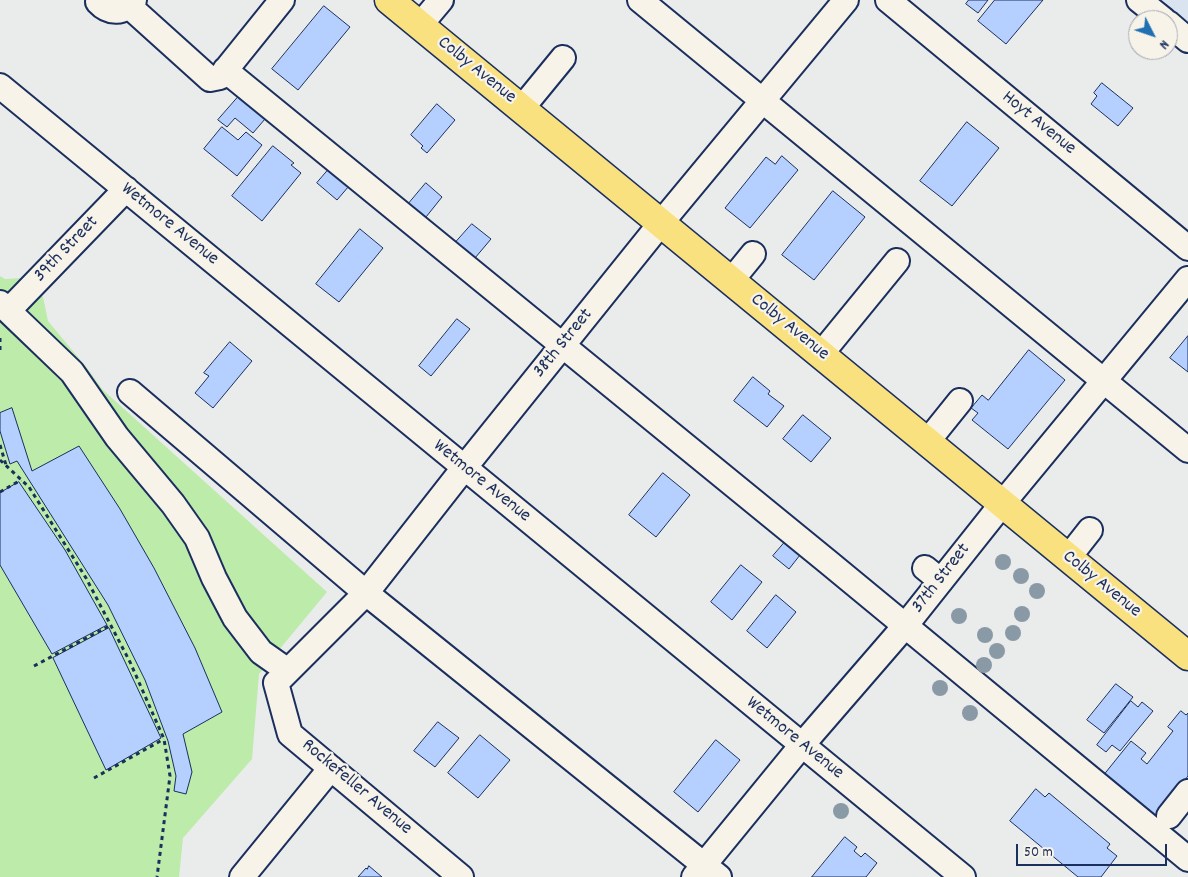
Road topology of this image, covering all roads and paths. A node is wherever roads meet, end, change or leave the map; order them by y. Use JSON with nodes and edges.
{"nodes":[{"id":1,"x":282,"y":0,"type":"edge"},
{"id":2,"x":389,"y":0,"type":"edge"},
{"id":3,"x":441,"y":0,"type":"edge"},
{"id":4,"x":640,"y":0,"type":"edge"},
{"id":5,"x":846,"y":0,"type":"edge"},
{"id":6,"x":888,"y":0,"type":"edge"},
{"id":7,"x":1139,"y":0,"type":"edge"},
{"id":8,"x":98,"y":2,"type":"dead end"},
{"id":9,"x":132,"y":3,"type":"edge"},
{"id":10,"x":1152,"y":10,"type":"edge"},
{"id":11,"x":420,"y":25,"type":"junction"},
{"id":12,"x":1178,"y":32,"type":"edge"},
{"id":13,"x":1188,"y":40,"type":"edge"},
{"id":14,"x":563,"y":58,"type":"dead end"},
{"id":15,"x":225,"y":70,"type":"junction"},
{"id":16,"x":0,"y":86,"type":"edge"},
{"id":17,"x":761,"y":100,"type":"junction"},
{"id":18,"x":522,"y":108,"type":"junction"},
{"id":19,"x":126,"y":189,"type":"junction"},
{"id":20,"x":661,"y":223,"type":"junction"},
{"id":21,"x":1188,"y":248,"type":"edge"},
{"id":22,"x":754,"y":254,"type":"dead end"},
{"id":23,"x":897,"y":261,"type":"dead end"},
{"id":24,"x":1188,"y":279,"type":"edge"},
{"id":25,"x":731,"y":281,"type":"junction"},
{"id":26,"x":4,"y":307,"type":"edge"},
{"id":27,"x":0,"y":338,"type":"edge"},
{"id":28,"x":563,"y":346,"type":"junction"},
{"id":29,"x":0,"y":350,"type":"edge"},
{"id":30,"x":821,"y":354,"type":"junction"},
{"id":31,"x":1105,"y":381,"type":"junction"},
{"id":32,"x":130,"y":392,"type":"dead end"},
{"id":33,"x":960,"y":401,"type":"dead end"},
{"id":34,"x":927,"y":442,"type":"junction"},
{"id":35,"x":0,"y":445,"type":"edge"},
{"id":36,"x":1188,"y":450,"type":"edge"},
{"id":37,"x":0,"y":460,"type":"edge"},
{"id":38,"x":7,"y":468,"type":"junction"},
{"id":39,"x":464,"y":468,"type":"junction"},
{"id":40,"x":22,"y":480,"type":"junction"},
{"id":41,"x":0,"y":492,"type":"edge"},
{"id":42,"x":1002,"y":504,"type":"junction"},
{"id":43,"x":1090,"y":530,"type":"dead end"},
{"id":44,"x":1068,"y":558,"type":"junction"},
{"id":45,"x":366,"y":593,"type":"junction"},
{"id":46,"x":111,"y":625,"type":"junction"},
{"id":47,"x":906,"y":626,"type":"junction"},
{"id":48,"x":1188,"y":656,"type":"edge"},
{"id":49,"x":34,"y":666,"type":"dead end"},
{"id":50,"x":282,"y":677,"type":"junction"},
{"id":51,"x":164,"y":738,"type":"junction"},
{"id":52,"x":802,"y":745,"type":"junction"},
{"id":53,"x":331,"y":768,"type":"junction"},
{"id":54,"x":94,"y":778,"type":"dead end"},
{"id":55,"x":1188,"y":792,"type":"edge"},
{"id":56,"x":1169,"y":816,"type":"dead end"},
{"id":57,"x":1188,"y":859,"type":"edge"},
{"id":58,"x":706,"y":873,"type":"edge"},
{"id":59,"x":157,"y":877,"type":"edge"},
{"id":60,"x":242,"y":877,"type":"edge"},
{"id":61,"x":461,"y":877,"type":"edge"},
{"id":62,"x":963,"y":877,"type":"edge"}],
"edges":[{"from":1,"to":15,"type":"street"},
{"from":2,"to":11,"type":"main road","name":"Colby Avenue"},
{"from":3,"to":11,"type":"street"},
{"from":4,"to":17,"type":"street"},
{"from":5,"to":17,"type":"street","name":"38th Street"},
{"from":6,"to":21,"type":"street","name":"Hoyt Avenue"},
{"from":7,"to":10,"type":"street"},
{"from":8,"to":9,"type":"street"},
{"from":9,"to":15,"type":"street"},
{"from":11,"to":18,"type":"main road","name":"Colby Avenue"},
{"from":12,"to":13,"type":"street"},
{"from":14,"to":18,"type":"street"},
{"from":15,"to":28,"type":"street"},
{"from":16,"to":19,"type":"street","name":"Wetmore Avenue"},
{"from":17,"to":20,"type":"street","name":"38th Street"},
{"from":17,"to":31,"type":"street"},
{"from":18,"to":20,"type":"main road","name":"Colby Avenue"},
{"from":19,"to":26,"type":"street","name":"39th Street"},
{"from":19,"to":39,"type":"street","name":"Wetmore Avenue"},
{"from":20,"to":25,"type":"main road","name":"Colby Avenue"},
{"from":20,"to":28,"type":"street","name":"38th Street"},
{"from":22,"to":25,"type":"street"},
{"from":23,"to":30,"type":"street"},
{"from":24,"to":31,"type":"street","name":"37th Street"},
{"from":25,"to":30,"type":"main road","name":"Colby Avenue"},
{"from":26,"to":50,"type":"street"},
{"from":27,"to":29,"type":"path"},
{"from":28,"to":39,"type":"street","name":"38th Street"},
{"from":28,"to":47,"type":"street"},
{"from":30,"to":34,"type":"main road","name":"Colby Avenue"},
{"from":31,"to":36,"type":"street"},
{"from":31,"to":42,"type":"street","name":"37th Street"},
{"from":32,"to":45,"type":"street"},
{"from":33,"to":34,"type":"street"},
{"from":34,"to":42,"type":"main road","name":"Colby Avenue"},
{"from":35,"to":38,"type":"path"},
{"from":37,"to":38,"type":"path"},
{"from":38,"to":40,"type":"path"},
{"from":39,"to":45,"type":"street","name":"38th Street"},
{"from":39,"to":52,"type":"street","name":"Wetmore Avenue"},
{"from":40,"to":41,"type":"path"},
{"from":40,"to":46,"type":"path"},
{"from":42,"to":44,"type":"main road","name":"Colby Avenue"},
{"from":42,"to":47,"type":"street","name":"37th Street"},
{"from":43,"to":44,"type":"street"},
{"from":44,"to":48,"type":"main road","name":"Colby Avenue"},
{"from":45,"to":50,"type":"street","name":"38th Street"},
{"from":45,"to":58,"type":"street"},
{"from":46,"to":49,"type":"path"},
{"from":46,"to":51,"type":"path"},
{"from":47,"to":52,"type":"street","name":"37th Street"},
{"from":47,"to":57,"type":"street"},
{"from":50,"to":53,"type":"street","name":"Rockefeller Avenue"},
{"from":51,"to":54,"type":"path"},
{"from":51,"to":59,"type":"path"},
{"from":52,"to":58,"type":"street","name":"37th Street"},
{"from":52,"to":62,"type":"street","name":"Wetmore Avenue"},
{"from":53,"to":60,"type":"street"},
{"from":53,"to":61,"type":"street","name":"Rockefeller Avenue"},
{"from":55,"to":56,"type":"street"}]}
